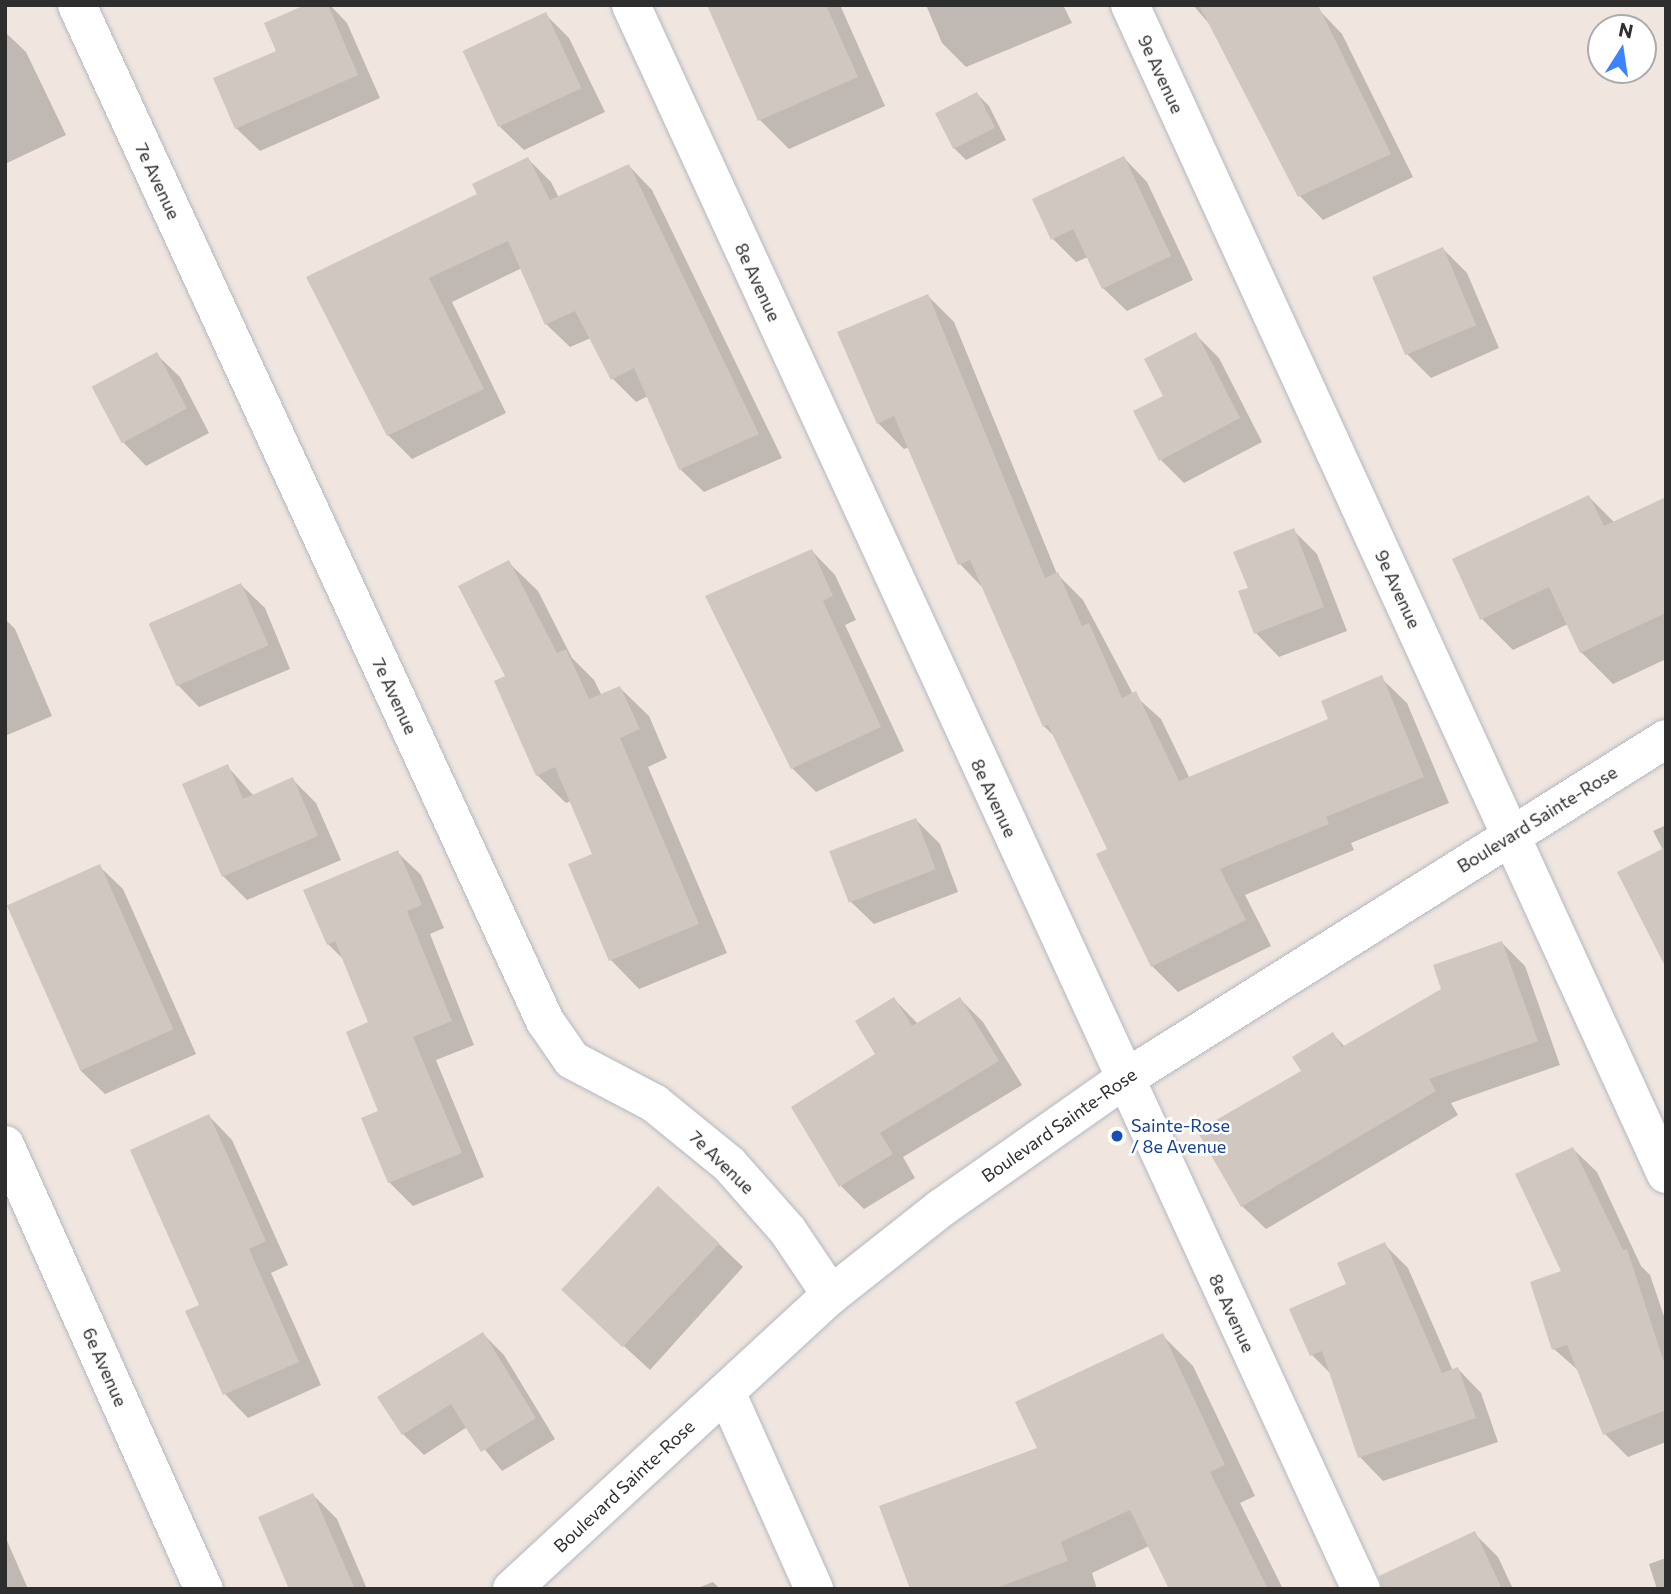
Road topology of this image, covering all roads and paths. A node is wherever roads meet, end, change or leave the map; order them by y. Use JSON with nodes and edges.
{"nodes":[{"id":1,"x":77,"y":5,"type":"edge"},
{"id":2,"x":631,"y":5,"type":"edge"},
{"id":3,"x":1130,"y":5,"type":"edge"},
{"id":4,"x":1666,"y":739,"type":"edge"},
{"id":5,"x":1511,"y":835,"type":"junction"},
{"id":6,"x":1123,"y":1080,"type":"junction"},
{"id":7,"x":5,"y":1145,"type":"edge"},
{"id":8,"x":1666,"y":1174,"type":"edge"},
{"id":9,"x":831,"y":1295,"type":"junction"},
{"id":10,"x":726,"y":1392,"type":"junction"},
{"id":11,"x":204,"y":1589,"type":"edge"},
{"id":12,"x":512,"y":1589,"type":"edge"},
{"id":13,"x":814,"y":1589,"type":"edge"},
{"id":14,"x":1360,"y":1589,"type":"edge"}],
"edges":[{"from":1,"to":9,"type":"street","name":"7e Avenue"},
{"from":2,"to":6,"type":"street","name":"8e Avenue"},
{"from":3,"to":5,"type":"street","name":"9e Avenue"},
{"from":4,"to":5,"type":"street","name":"Boulevard Sainte-Rose"},
{"from":5,"to":6,"type":"street","name":"Boulevard Sainte-Rose"},
{"from":5,"to":8,"type":"street","name":"9e Avenue"},
{"from":6,"to":9,"type":"street","name":"Boulevard Sainte-Rose"},
{"from":6,"to":14,"type":"street","name":"8e Avenue"},
{"from":7,"to":11,"type":"street","name":"6e Avenue"},
{"from":9,"to":10,"type":"street","name":"Boulevard Sainte-Rose"},
{"from":10,"to":12,"type":"street","name":"Boulevard Sainte-Rose"},
{"from":10,"to":13,"type":"street"}]}
